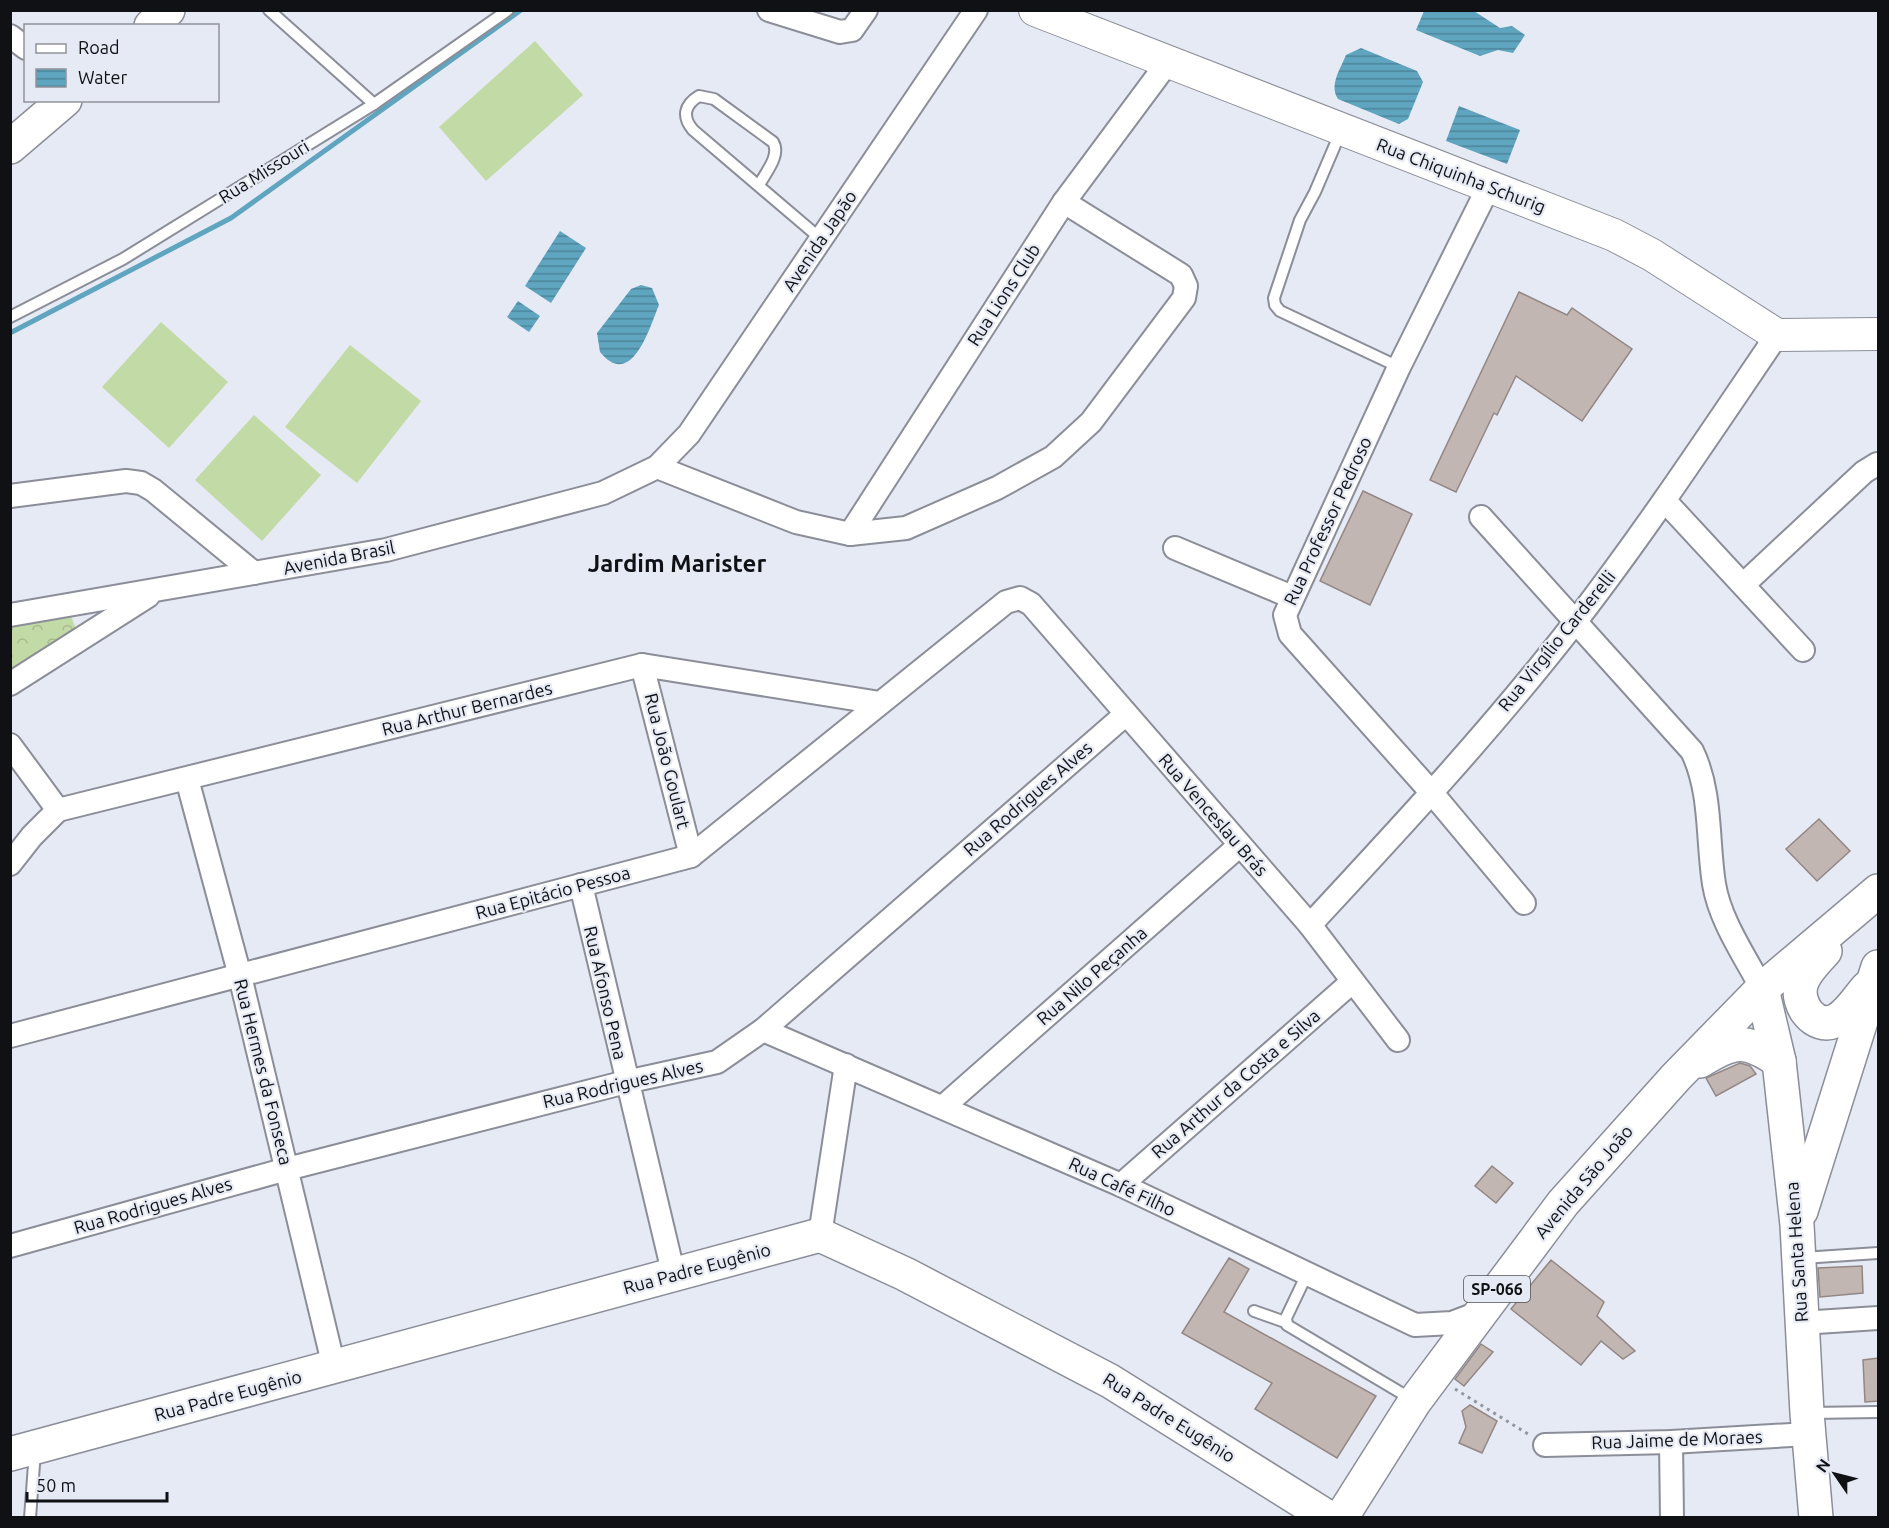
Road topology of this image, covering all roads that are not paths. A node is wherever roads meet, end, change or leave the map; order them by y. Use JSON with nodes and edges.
{"nodes":[{"id":1,"x":168,"y":10,"type":"edge"},
{"id":2,"x":268,"y":10,"type":"edge"},
{"id":3,"x":508,"y":10,"type":"edge"},
{"id":4,"x":769,"y":10,"type":"edge"},
{"id":5,"x":866,"y":10,"type":"edge"},
{"id":6,"x":976,"y":10,"type":"edge"},
{"id":7,"x":1035,"y":10,"type":"edge"},
{"id":8,"x":153,"y":24,"type":"edge"},
{"id":9,"x":10,"y":36,"type":"edge"},
{"id":10,"x":24,"y":46,"type":"edge"},
{"id":11,"x":1168,"y":62,"type":"junction"},
{"id":12,"x":63,"y":102,"type":"edge"},
{"id":13,"x":374,"y":104,"type":"junction"},
{"id":14,"x":1341,"y":130,"type":"junction"},
{"id":15,"x":10,"y":147,"type":"edge"},
{"id":16,"x":759,"y":185,"type":"junction"},
{"id":17,"x":1489,"y":186,"type":"junction"},
{"id":18,"x":1064,"y":202,"type":"junction"},
{"id":19,"x":821,"y":239,"type":"junction"},
{"id":20,"x":10,"y":317,"type":"edge"},
{"id":21,"x":1878,"y":334,"type":"edge"},
{"id":22,"x":1777,"y":335,"type":"junction"},
{"id":23,"x":1399,"y":367,"type":"junction"},
{"id":24,"x":1878,"y":464,"type":"edge"},
{"id":25,"x":657,"y":467,"type":"junction"},
{"id":26,"x":10,"y":496,"type":"edge"},
{"id":27,"x":1665,"y":501,"type":"junction"},
{"id":28,"x":1480,"y":517,"type":"dead end"},
{"id":29,"x":850,"y":534,"type":"junction"},
{"id":30,"x":1175,"y":548,"type":"dead end"},
{"id":31,"x":254,"y":573,"type":"junction"},
{"id":32,"x":1744,"y":584,"type":"junction"},
{"id":33,"x":158,"y":590,"type":"junction"},
{"id":34,"x":1292,"y":597,"type":"junction"},
{"id":35,"x":1020,"y":598,"type":"joint"},
{"id":36,"x":10,"y":615,"type":"edge"},
{"id":37,"x":1575,"y":622,"type":"junction"},
{"id":38,"x":1803,"y":650,"type":"dead end"},
{"id":39,"x":642,"y":665,"type":"junction"},
{"id":40,"x":10,"y":684,"type":"edge"},
{"id":41,"x":880,"y":703,"type":"junction"},
{"id":42,"x":1126,"y":714,"type":"junction"},
{"id":43,"x":10,"y":745,"type":"edge"},
{"id":44,"x":187,"y":779,"type":"junction"},
{"id":45,"x":1432,"y":793,"type":"junction"},
{"id":46,"x":58,"y":810,"type":"junction"},
{"id":47,"x":1240,"y":845,"type":"junction"},
{"id":48,"x":691,"y":856,"type":"junction"},
{"id":49,"x":10,"y":864,"type":"edge"},
{"id":50,"x":581,"y":885,"type":"junction"},
{"id":51,"x":1876,"y":893,"type":"edge"},
{"id":52,"x":1524,"y":903,"type":"dead end"},
{"id":53,"x":1310,"y":925,"type":"junction"},
{"id":54,"x":1876,"y":973,"type":"edge"},
{"id":55,"x":240,"y":976,"type":"junction"},
{"id":56,"x":1352,"y":982,"type":"junction"},
{"id":57,"x":1762,"y":989,"type":"junction"},
{"id":58,"x":763,"y":1030,"type":"junction"},
{"id":59,"x":10,"y":1036,"type":"edge"},
{"id":60,"x":1398,"y":1040,"type":"dead end"},
{"id":61,"x":1779,"y":1061,"type":"junction"},
{"id":62,"x":846,"y":1065,"type":"junction"},
{"id":63,"x":1676,"y":1077,"type":"junction"},
{"id":64,"x":626,"y":1082,"type":"junction"},
{"id":65,"x":944,"y":1106,"type":"junction"},
{"id":66,"x":287,"y":1169,"type":"junction"},
{"id":67,"x":1121,"y":1185,"type":"junction"},
{"id":68,"x":1797,"y":1225,"type":"junction"},
{"id":69,"x":820,"y":1235,"type":"junction"},
{"id":70,"x":10,"y":1246,"type":"edge"},
{"id":71,"x":1878,"y":1253,"type":"edge"},
{"id":72,"x":1798,"y":1258,"type":"junction"},
{"id":73,"x":1307,"y":1274,"type":"junction"},
{"id":74,"x":674,"y":1276,"type":"junction"},
{"id":75,"x":1254,"y":1311,"type":"dead end"},
{"id":76,"x":1481,"y":1312,"type":"junction"},
{"id":77,"x":1878,"y":1318,"type":"edge"},
{"id":78,"x":1285,"y":1322,"type":"junction"},
{"id":79,"x":1801,"y":1323,"type":"junction"},
{"id":80,"x":334,"y":1367,"type":"junction"},
{"id":81,"x":1424,"y":1389,"type":"junction"},
{"id":82,"x":1878,"y":1412,"type":"edge"},
{"id":83,"x":1807,"y":1423,"type":"junction"},
{"id":84,"x":1671,"y":1442,"type":"junction"},
{"id":85,"x":1545,"y":1445,"type":"road end"},
{"id":86,"x":23,"y":1451,"type":"edge"},
{"id":87,"x":30,"y":1518,"type":"edge"},
{"id":88,"x":1329,"y":1518,"type":"edge"},
{"id":89,"x":1341,"y":1518,"type":"edge"},
{"id":90,"x":1672,"y":1518,"type":"edge"},
{"id":91,"x":1816,"y":1518,"type":"edge"}],
"edges":[{"from":1,"to":8,"type":"main road"},
{"from":2,"to":13,"type":"lane"},
{"from":3,"to":13,"type":"lane","name":"Rua Missouri"},
{"from":4,"to":5,"type":"street"},
{"from":6,"to":19,"type":"street","name":"Avenida Japão"},
{"from":7,"to":11,"type":"street","name":"Rua Chiquinha Schurig"},
{"from":9,"to":10,"type":"street"},
{"from":11,"to":14,"type":"street","name":"Rua Chiquinha Schurig"},
{"from":11,"to":18,"type":"street","name":"Rua Lions Club"},
{"from":12,"to":15,"type":"main road"},
{"from":13,"to":20,"type":"lane","name":"Rua Missouri"},
{"from":14,"to":17,"type":"street","name":"Rua Chiquinha Schurig"},
{"from":14,"to":23,"type":"lane"},
{"from":16,"to":16,"type":"lane"},
{"from":16,"to":19,"type":"lane"},
{"from":17,"to":22,"type":"street","name":"Rua Chiquinha Schurig"},
{"from":17,"to":23,"type":"street","name":"Rua Professor Pedroso"},
{"from":18,"to":29,"type":"street","name":"Rua Lions Club"},
{"from":18,"to":29,"type":"street"},
{"from":19,"to":25,"type":"street","name":"Avenida Japão"},
{"from":21,"to":22,"type":"street"},
{"from":22,"to":27,"type":"street","name":"Rua Virgílio Carderelli"},
{"from":23,"to":34,"type":"street","name":"Rua Professor Pedroso"},
{"from":24,"to":32,"type":"street"},
{"from":25,"to":29,"type":"street"},
{"from":25,"to":31,"type":"street","name":"Avenida Brasil"},
{"from":26,"to":31,"type":"street"},
{"from":27,"to":32,"type":"street"},
{"from":27,"to":37,"type":"street","name":"Rua Virgílio Carderelli"},
{"from":28,"to":37,"type":"street"},
{"from":30,"to":34,"type":"street"},
{"from":31,"to":33,"type":"street","name":"Avenida Brasil"},
{"from":32,"to":38,"type":"street"},
{"from":33,"to":36,"type":"street","name":"Avenida Brasil"},
{"from":33,"to":40,"type":"street"},
{"from":34,"to":45,"type":"street","name":"Rua Professor Pedroso"},
{"from":35,"to":41,"type":"street","name":"Rua Epitácio Pessoa"},
{"from":35,"to":42,"type":"street","name":"Rua Venceslau Brás"},
{"from":37,"to":45,"type":"street","name":"Rua Virgílio Carderelli"},
{"from":37,"to":57,"type":"street"},
{"from":39,"to":41,"type":"street","name":"Rua Arthur Bernardes"},
{"from":39,"to":44,"type":"street","name":"Rua Arthur Bernardes"},
{"from":39,"to":48,"type":"street","name":"Rua João Goulart"},
{"from":41,"to":48,"type":"street","name":"Rua Epitácio Pessoa"},
{"from":42,"to":47,"type":"street","name":"Rua Venceslau Brás"},
{"from":42,"to":58,"type":"street","name":"Rua Rodrigues Alves"},
{"from":43,"to":46,"type":"street"},
{"from":44,"to":46,"type":"street","name":"Rua Arthur Bernardes"},
{"from":44,"to":55,"type":"street","name":"Rua Hermes da Fonseca"},
{"from":45,"to":52,"type":"street","name":"Rua Professor Pedroso"},
{"from":45,"to":53,"type":"street","name":"Rua Virgílio Carderelli"},
{"from":46,"to":49,"type":"street"},
{"from":47,"to":53,"type":"street","name":"Rua Venceslau Brás"},
{"from":47,"to":65,"type":"street","name":"Rua Nilo Peçanha"},
{"from":48,"to":50,"type":"street","name":"Rua Epitácio Pessoa"},
{"from":50,"to":55,"type":"street","name":"Rua Epitácio Pessoa"},
{"from":50,"to":64,"type":"street","name":"Rua Afonso Pena"},
{"from":51,"to":54,"type":"main road"},
{"from":51,"to":57,"type":"main road","name":"Avenida São João","number":"SP-066"},
{"from":53,"to":56,"type":"street","name":"Rua Venceslau Brás"},
{"from":54,"to":68,"type":"main road"},
{"from":55,"to":59,"type":"street","name":"Rua Epitácio Pessoa"},
{"from":55,"to":66,"type":"street","name":"Rua Hermes da Fonseca"},
{"from":56,"to":60,"type":"street","name":"Rua Venceslau Brás"},
{"from":56,"to":67,"type":"street","name":"Rua Arthur da Costa e Silva"},
{"from":57,"to":61,"type":"main road","name":"Rua Santa Helena"},
{"from":57,"to":63,"type":"main road","name":"Avenida São João","number":"SP-066"},
{"from":58,"to":62,"type":"street","name":"Rua Café Filho"},
{"from":58,"to":64,"type":"street","name":"Rua Rodrigues Alves"},
{"from":61,"to":63,"type":"main road"},
{"from":61,"to":68,"type":"main road","name":"Rua Santa Helena"},
{"from":62,"to":65,"type":"street","name":"Rua Café Filho"},
{"from":62,"to":69,"type":"street"},
{"from":63,"to":76,"type":"main road","name":"Avenida São João","number":"SP-066"},
{"from":64,"to":66,"type":"street","name":"Rua Rodrigues Alves"},
{"from":64,"to":74,"type":"street","name":"Rua Afonso Pena"},
{"from":65,"to":67,"type":"street","name":"Rua Café Filho"},
{"from":66,"to":70,"type":"street","name":"Rua Rodrigues Alves"},
{"from":66,"to":80,"type":"street","name":"Rua Hermes da Fonseca"},
{"from":67,"to":73,"type":"street","name":"Rua Café Filho"},
{"from":68,"to":72,"type":"main road","name":"Rua Santa Helena"},
{"from":69,"to":74,"type":"main road","name":"Rua Padre Eugênio"},
{"from":69,"to":88,"type":"main road","name":"Rua Padre Eugênio"},
{"from":71,"to":72,"type":"lane"},
{"from":72,"to":79,"type":"main road","name":"Rua Santa Helena"},
{"from":73,"to":76,"type":"street","name":"Rua Café Filho"},
{"from":73,"to":78,"type":"lane"},
{"from":74,"to":80,"type":"main road","name":"Rua Padre Eugênio"},
{"from":75,"to":78,"type":"lane"},
{"from":76,"to":81,"type":"main road","name":"Avenida São João","number":"SP-066"},
{"from":77,"to":79,"type":"street"},
{"from":78,"to":81,"type":"lane"},
{"from":79,"to":83,"type":"main road","name":"Rua Santa Helena"},
{"from":80,"to":86,"type":"main road","name":"Rua Padre Eugênio"},
{"from":81,"to":89,"type":"main road","name":"Avenida São João","number":"SP-066"},
{"from":82,"to":83,"type":"lane"},
{"from":83,"to":84,"type":"street","name":"Rua Jaime de Moraes"},
{"from":83,"to":91,"type":"main road","name":"Rua Santa Helena"},
{"from":84,"to":85,"type":"street","name":"Rua Jaime de Moraes"},
{"from":84,"to":90,"type":"street"},
{"from":86,"to":87,"type":"lane"}]}
